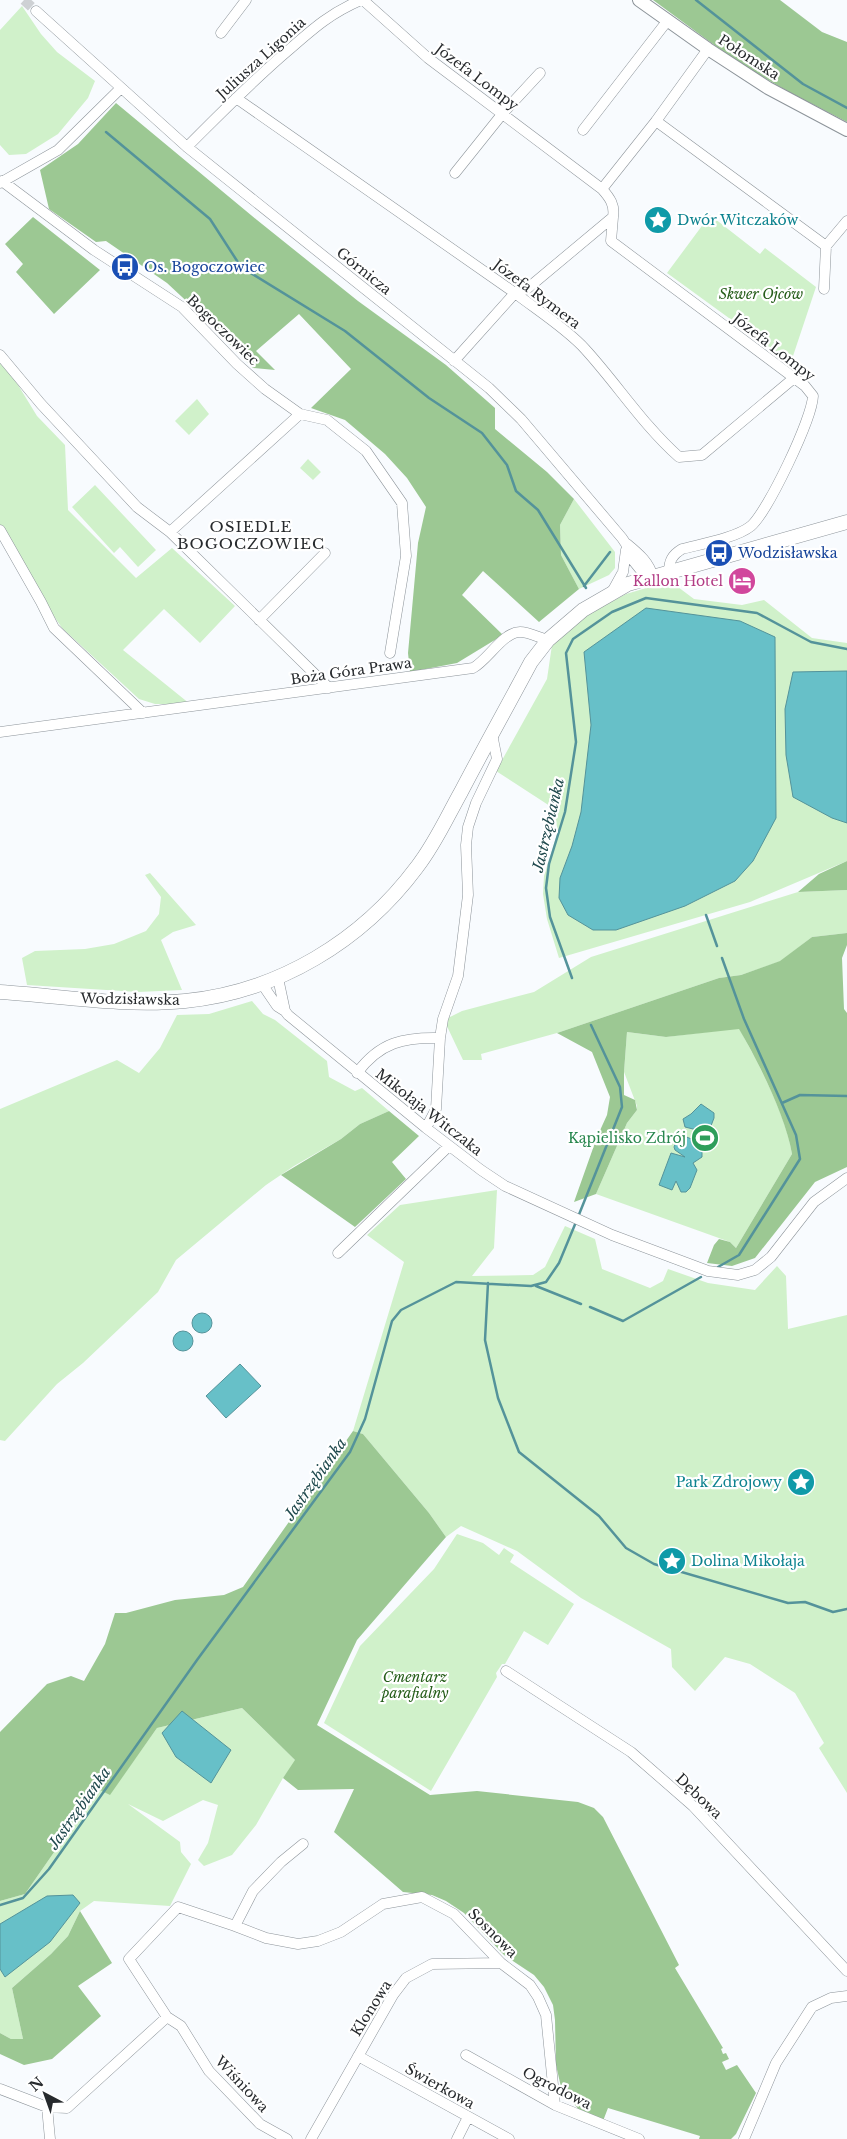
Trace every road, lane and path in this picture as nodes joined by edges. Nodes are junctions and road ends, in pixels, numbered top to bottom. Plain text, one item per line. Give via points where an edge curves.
1 (246, 0) edge
2 (362, 0) edge
3 (639, 0) edge
4 (36, 11) tunnel mouth
5 (668, 20) junction
6 (221, 33) dead end
7 (708, 49) junction
8 (540, 73) dead end
9 (121, 88) junction
10 (236, 98) junction
11 (503, 113) junction
12 (656, 121) junction
13 (583, 130) dead end
14 (847, 130) edge
15 (188, 147) junction
16 (455, 174) dead end
17 (1, 182) edge
18 (602, 189) junction
19 (613, 218) junction
20 (847, 221) edge
21 (826, 246) junction
22 (824, 289) dead end
23 (515, 293) junction
24 (0, 355) edge
25 (454, 361) junction
26 (794, 378) junction
27 (300, 414) junction
28 (844, 522) edge
29 (0, 530) edge
30 (170, 532) junction
31 (626, 544) junction
32 (325, 553) dead end
33 (669, 572) junction
34 (650, 577) junction
35 (612, 592) junction
36 (259, 620) junction
37 (548, 640) junction
38 (390, 654) dead end
39 (329, 688) junction
40 (143, 713) junction
41 (0, 732) edge
42 (492, 734) junction
43 (278, 978) junction
44 (262, 984) junction
45 (0, 992) edge
46 (285, 1011) junction
47 (440, 1038) junction
48 (358, 1073) junction
49 (426, 1128) junction
50 (449, 1146) junction
51 (847, 1178) edge
52 (338, 1254) dead end
53 (506, 1671) dead end
54 (303, 1844) dead end
55 (235, 1926) junction
56 (501, 1963) junction
57 (847, 1971) edge
58 (847, 1996) edge
59 (167, 2016) junction
60 (466, 2055) dead end
61 (358, 2056) junction
62 (0, 2089) edge
63 (555, 2104) junction
64 (47, 2106) junction
65 (468, 2117) junction
66 (743, 2138) edge
67 (50, 2139) edge
68 (287, 2139) edge
69 (311, 2139) edge
70 (457, 2139) edge
71 (509, 2139) edge
72 (639, 2139) edge

1 - 6 street
2 - 10 street, Juliusza Ligonia via 339,9 321,22
2 - 11 street, Józefa Lompy via 428,58
3 - 5 street, Połomska
4 - 9 street, Górnicza
5 - 7 street, Połomska
5 - 13 street
7 - 12 street
7 - 14 street, Połomska via 768,88
8 - 11 street
9 - 15 street, Górnicza
9 - 17 street, Bogoczowiec via 58,150
10 - 15 street, Juliusza Ligonia
10 - 23 street, Józefa Rymera
11 - 16 street
11 - 18 street, Józefa Lompy
12 - 18 street
12 - 21 street
15 - 25 street, Górnicza
17 - 27 street, Bogoczowiec via 94,250 182,306 237,364
18 - 19 street via 610,199
19 - 23 street via 528,288
19 - 26 street, Józefa Lompy via 611,241
20 - 21 street
21 - 22 street
23 - 25 street
23 - 26 street, Józefa Rymera via 583,347 679,457 702,455
24 - 30 street via 41,404 137,506
25 - 31 street, Górnicza via 521,419
26 - 33 street, Józefa Lompy via 813,396 812,405 795,448 760,516 739,533 682,549 674,554
27 - 30 street
27 - 38 street, Bogoczowiec via 327,420 366,451 402,503 406,556
28 - 33 main road, Wodzisławska
29 - 40 street via 54,628
30 - 36 street
31 - 34 street, Górnicza via 631,558
31 - 35 street via 623,572
32 - 36 street
33 - 34 main road, Wodzisławska
34 - 35 main road, Wodzisławska
35 - 37 main road, Wodzisławska via 583,610
36 - 39 street
37 - 39 street, Boża Góra Prawa via 520,632 504,639 473,668
37 - 42 main road, Wodzisławska via 531,662
39 - 40 street, Boża Góra Prawa
40 - 41 street, Boża Góra Prawa
42 - 43 main road, Wodzisławska via 444,822 406,880 354,932 313,960
42 - 47 street via 497,759 468,827 468,895 458,976
43 - 44 main road, Wodzisławska
43 - 46 street
44 - 45 main road, Wodzisławska via 186,1001 147,1002
44 - 46 street, Mikołaja Witczaka via 277,1006
46 - 48 street, Mikołaja Witczaka
47 - 48 street via 395,1042 377,1052
47 - 49 street via 436,1109
48 - 49 street, Mikołaja Witczaka
49 - 50 street, Mikołaja Witczaka
50 - 51 street, Mikołaja Witczaka via 505,1186 585,1224 708,1272 728,1276 747,1274 763,1265 814,1202
50 - 52 street
53 - 57 street, Dębowa via 631,1752 693,1806
54 - 55 street via 253,1891
55 - 56 street, Sosnowa via 266,1938 305,1943 341,1932 383,1904 422,1897 454,1914
55 - 59 street, Sosnowa via 178,1907 129,1959
56 - 61 street, Klonowa via 432,1964 406,1978
56 - 63 street, Sosnowa via 530,1985 546,2015
58 - 66 street via 831,1998 812,2007 776,2062
59 - 64 street via 67,2108
59 - 68 street, Wiśniowa via 181,2026 209,2071 260,2124
60 - 63 street, Ogrodowa
61 - 65 street, Świerkowa
61 - 69 street, Klonowa
62 - 64 street
63 - 72 street, Ogrodowa
64 - 67 street
65 - 70 street
65 - 71 street, Świerkowa

